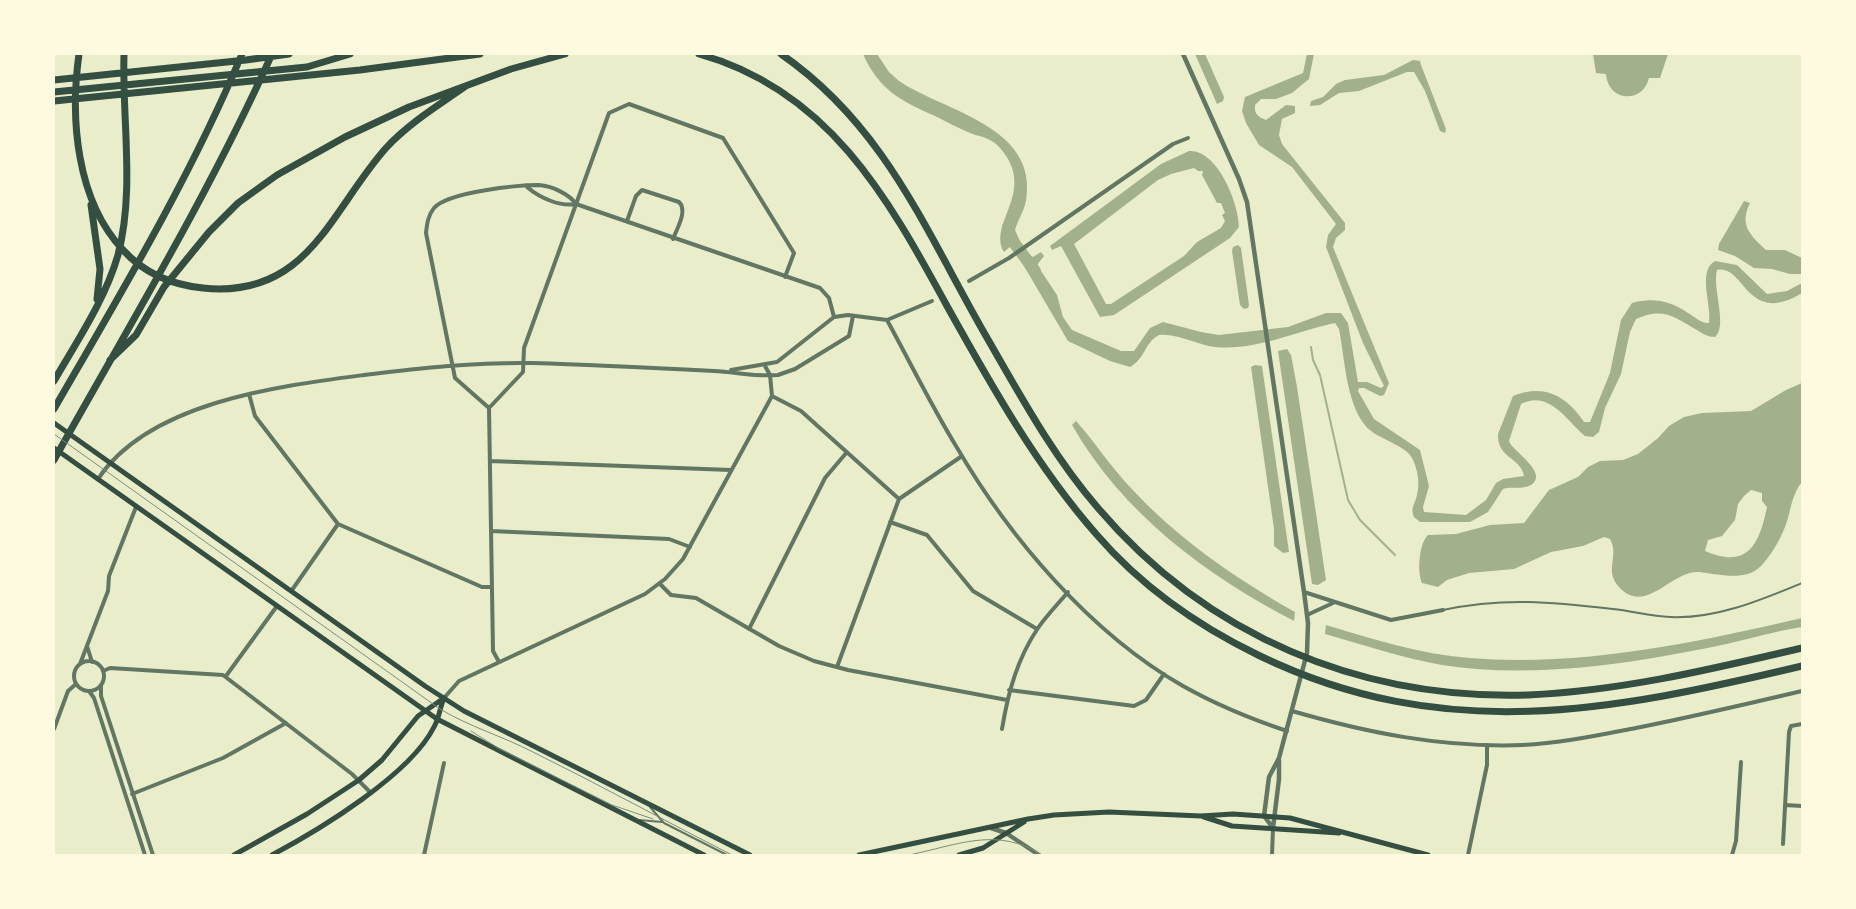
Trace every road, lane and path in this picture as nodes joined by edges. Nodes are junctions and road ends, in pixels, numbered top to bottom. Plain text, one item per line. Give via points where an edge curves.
1 (79, 54) edge
2 (124, 54) edge
3 (242, 54) edge
4 (272, 54) edge
5 (289, 54) edge
6 (350, 54) edge
7 (480, 54) edge
8 (565, 54) edge
9 (699, 54) edge
10 (781, 54) edge
11 (1183, 54) edge
12 (54, 80) edge
13 (466, 86) junction
14 (54, 92) edge
15 (54, 101) edge
16 (1188, 138) dead end
17 (86, 180) junction
18 (527, 187) junction
19 (576, 204) junction
20 (627, 221) junction
21 (673, 238) junction
22 (785, 277) junction
23 (970, 281) dead end
24 (932, 301) dead end
25 (97, 304) junction
26 (853, 316) junction
27 (834, 317) junction
28 (886, 320) junction
29 (110, 360) junction
30 (523, 363) junction
31 (452, 364) junction
32 (765, 366) junction
33 (723, 371) junction
34 (770, 375) junction
35 (54, 381) edge
36 (249, 394) junction
37 (772, 396) junction
38 (489, 408) junction
39 (54, 409) edge
40 (54, 423) edge
41 (54, 448) edge
42 (847, 452) junction
43 (962, 456) junction
44 (54, 460) edge
45 (490, 461) junction
46 (109, 463) junction
47 (731, 470) junction
48 (98, 479) junction
49 (899, 499) junction
50 (136, 507) junction
51 (890, 522) junction
52 (338, 524) junction
53 (491, 531) junction
54 (690, 547) junction
55 (1802, 583) edge
56 (660, 584) junction
57 (491, 587) junction
58 (292, 590) junction
59 (1068, 592) junction
60 (1304, 592) junction
61 (1333, 602) junction
62 (277, 606) junction
63 (1443, 610) joint
64 (1307, 615) junction
65 (750, 629) junction
66 (1037, 629) junction
67 (87, 646) junction
68 (1802, 648) edge
69 (92, 662) junction
70 (499, 662) junction
71 (80, 664) junction
72 (1802, 666) edge
73 (837, 667) junction
74 (102, 671) junction
75 (1164, 674) junction
76 (226, 676) junction
77 (76, 684) junction
78 (100, 685) junction
79 (1009, 690) junction
80 (89, 691) junction
81 (1802, 691) edge
82 (444, 698) junction
83 (1007, 700) junction
84 (425, 711) junction
85 (1292, 711) junction
86 (437, 719) junction
87 (286, 723) junction
88 (1802, 724) edge
89 (54, 729) edge
90 (1002, 729) dead end
91 (1287, 731) junction
92 (1486, 745) junction
93 (1279, 758) junction
94 (1741, 762) dead end
95 (444, 763) dead end
96 (359, 780) junction
97 (371, 792) junction
98 (132, 794) junction
99 (647, 803) junction
100 (1785, 805) junction
101 (1802, 806) edge
102 (1201, 816) junction
103 (1264, 816) junction
104 (1274, 817) junction
105 (1028, 819) junction
106 (636, 820) junction
107 (664, 823) junction
108 (988, 828) junction
109 (1273, 828) junction
110 (1006, 833) junction
111 (1345, 833) junction
112 (1783, 844) dead end
113 (424, 854) edge
114 (144, 855) edge
115 (153, 855) edge
116 (234, 855) edge
117 (272, 855) edge
118 (431, 855) edge
119 (704, 855) edge
120 (727, 855) edge
121 (750, 855) edge
122 (859, 855) edge
123 (959, 855) edge
124 (1039, 855) edge
125 (1272, 855) edge
126 (1428, 855) edge
127 (1468, 855) edge
128 (1732, 855) edge

1 - 17 highway via 77,139
2 - 25 highway via 127,182 124,225 117,257
3 - 39 highway via 187,175
4 - 29 highway via 180,239
5 - 12 highway
6 - 14 highway via 307,67
7 - 15 highway via 370,69
8 - 13 highway
9 - 72 highway via 738,66 780,88 826,127 884,196 1025,438 1056,484 1099,538 1125,564 1183,611 1234,643 1286,669 1355,693 1422,707 1493,713 1606,706
10 - 68 highway via 822,85 868,134 890,166 1040,429 1115,528 1162,572 1212,610 1251,633 1290,652 1358,676 1423,690 1466,694 1528,695 1595,689 1660,679
11 - 60 street via 1243,190
13 - 17 highway via 416,121 388,146 317,242 275,276 251,284 226,289 203,288 175,283 146,270 116,242 98,215
13 - 29 highway via 402,110 337,141 277,175 238,203 190,253 164,287 136,335
16 - 23 street via 1173,144 1032,243
17 - 25 highway via 100,269
18 - 19 street via 537,195 567,206
18 - 19 street via 540,185 556,190 571,196
18 - 31 street via 513,186 451,198 431,212 426,233
19 - 20 street
19 - 22 street via 609,114 629,104 638,107 723,138 794,253
19 - 30 street via 524,348
20 - 21 street
20 - 21 street via 636,196 642,190 679,202 683,212
21 - 22 street
22 - 27 street via 824,291
24 - 28 street
25 - 35 highway
26 - 27 street
26 - 28 street
26 - 34 street via 851,333 845,339 789,372
27 - 32 street via 781,360
28 - 43 street
29 - 44 highway
30 - 31 street
30 - 33 street
30 - 38 street via 523,372
31 - 36 street
31 - 38 street via 455,378
32 - 33 street
32 - 34 street
33 - 34 street
34 - 37 street
36 - 46 street via 214,404 151,432 126,447
36 - 52 street via 255,416
37 - 42 street via 801,411
37 - 47 street
38 - 45 street
40 - 46 main road
41 - 48 main road
42 - 49 street
42 - 65 street via 825,478
43 - 49 street
43 - 59 street via 1023,543
45 - 47 street
45 - 53 street
46 - 48 street
46 - 58 main road
47 - 54 street
48 - 50 main road
49 - 51 street
50 - 62 main road
50 - 67 street via 109,576 108,590
51 - 66 street via 927,535 973,591
51 - 73 street
52 - 57 street via 482,587
52 - 58 street
53 - 54 street via 669,539
53 - 57 street
54 - 56 street via 678,566
55 - 63 lane via 1755,602 1689,616 1670,617 1518,601 1488,601
56 - 65 street via 671,595 696,598
56 - 70 street
57 - 70 street via 493,651
58 - 82 main road
59 - 66 street
59 - 75 street via 1108,630
60 - 61 street
60 - 64 street
61 - 63 street via 1392,620
61 - 64 street
62 - 76 street
62 - 84 main road
64 - 85 street via 1307,653
65 - 73 street via 801,656
66 - 79 street
67 - 69 street
67 - 71 street
69 - 71 street
69 - 74 street
70 - 82 street via 459,681
71 - 77 street via 74,675
73 - 83 street
74 - 76 street via 110,668
74 - 78 street
75 - 79 street via 1146,700 1134,706
75 - 91 street via 1212,701
76 - 87 street
77 - 80 street
77 - 89 street via 68,691
78 - 80 street
78 - 98 street
79 - 83 street
80 - 114 street via 94,698
81 - 92 street via 1571,740
82 - 84 main road
82 - 86 main road
82 - 99 main road
83 - 90 street
84 - 86 main road
84 - 96 main road via 382,760
85 - 91 street
85 - 92 street via 1390,736
86 - 97 main road via 434,728 403,767
86 - 106 main road
87 - 96 street
87 - 98 street via 223,758
88 - 100 street via 1791,726 1789,732
91 - 93 street
92 - 127 street via 1487,765
93 - 103 street via 1270,777
93 - 104 street
94 - 128 street via 1736,841
95 - 113 street
96 - 97 street
96 - 116 main road
97 - 117 main road
98 - 115 street
99 - 107 lane
99 - 121 main road
100 - 101 street
100 - 112 street
102 - 103 main road
102 - 105 main road via 1109,812
102 - 109 main road via 1232,826
103 - 104 main road
103 - 109 street
104 - 109 street
104 - 111 main road
105 - 108 main road
105 - 110 main road
106 - 107 lane
106 - 119 main road
107 - 120 lane
108 - 110 street
108 - 122 main road
109 - 111 main road
109 - 125 street
110 - 123 main road via 983,848
110 - 124 street
111 - 126 main road
113 - 118 street

